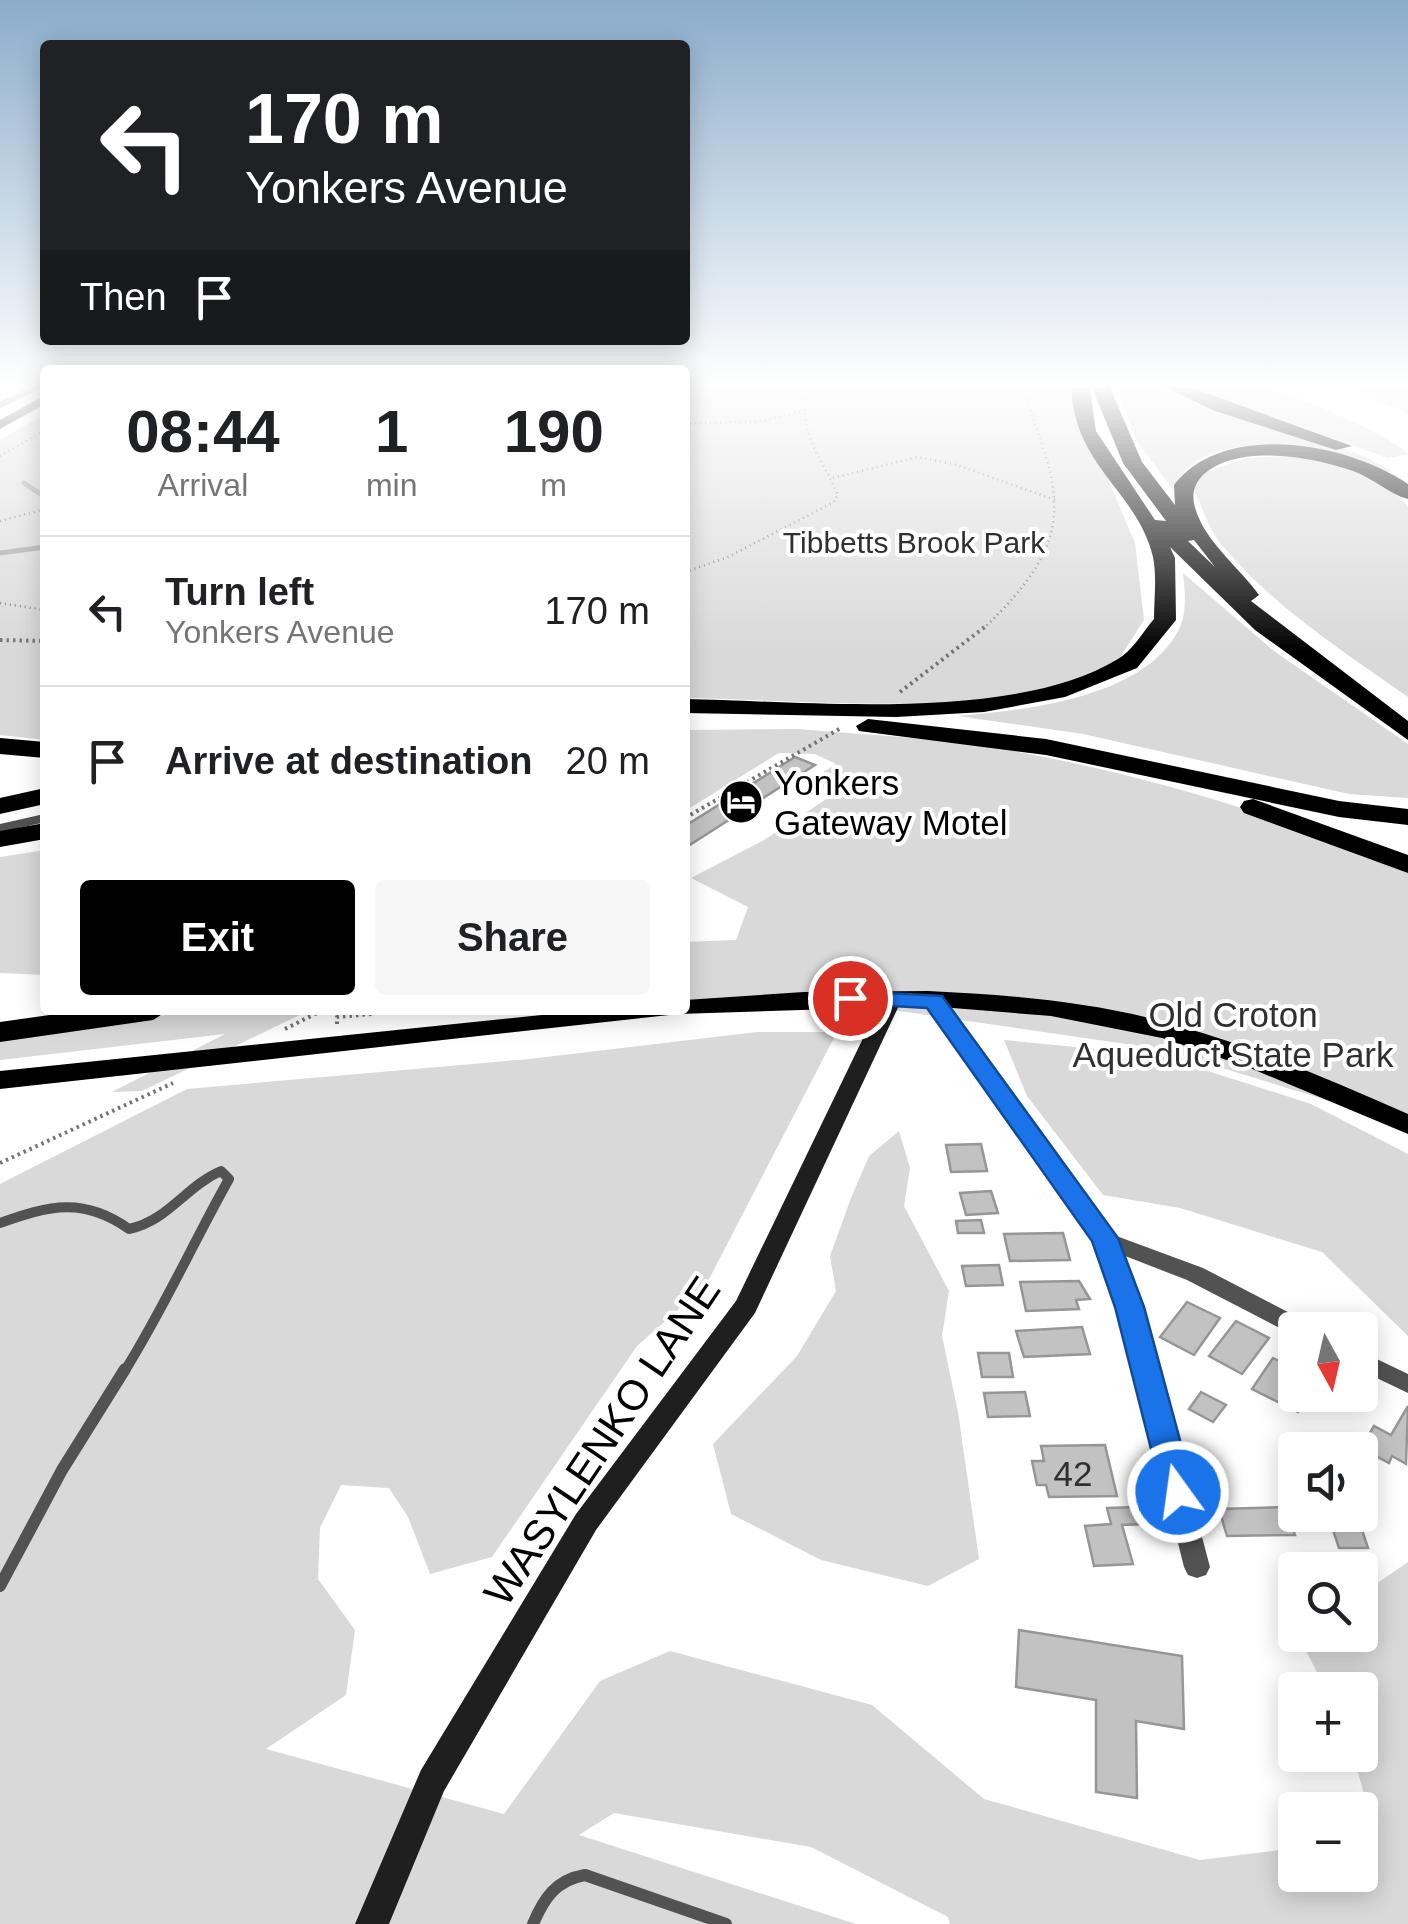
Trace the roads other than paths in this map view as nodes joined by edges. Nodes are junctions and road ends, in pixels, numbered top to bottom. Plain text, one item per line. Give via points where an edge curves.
1 (1113, 473) edge
2 (1121, 473) edge
3 (1140, 473) edge
4 (1195, 473) edge
5 (1373, 473) edge
6 (1408, 493) edge
7 (1248, 595) junction
8 (690, 706) edge
9 (796, 707) junction
10 (1408, 718) edge
11 (690, 720) edge
12 (1408, 733) edge
13 (0, 746) edge
14 (40, 750) edge
15 (1108, 759) junction
16 (40, 780) edge
17 (0, 788) edge
18 (40, 797) edge
19 (1408, 802) edge
20 (0, 806) edge
21 (1408, 817) edge
22 (40, 819) edge
23 (0, 828) edge
24 (40, 832) edge
25 (0, 839) edge
26 (1408, 865) edge
27 (892, 999) junction
28 (934, 1001) junction
29 (690, 1008) edge
30 (118, 1015) edge
31 (620, 1015) edge
32 (0, 1032) edge
33 (0, 1080) edge
34 (1408, 1125) edge
35 (0, 1223) edge
36 (1104, 1238) junction
37 (1278, 1317) edge
38 (1378, 1369) edge
39 (1408, 1384) edge
40 (1197, 1567) dead end
41 (0, 1586) edge
42 (372, 1924) edge
43 (532, 1924) edge
44 (726, 1924) edge

1 - 9 highway via 1164,557 1169,598 1150,645 1096,680 1037,698 938,708
2 - 12 highway via 1176,544 1280,640
3 - 7 highway via 1194,543
4 - 7 highway via 1183,489 1187,515
5 - 6 highway
7 - 10 highway
8 - 9 highway
9 - 19 highway via 992,726 1336,795
11 - 15 highway via 906,729
13 - 14 highway
15 - 21 highway via 1301,802
15 - 26 highway
16 - 17 highway
18 - 20 highway
22 - 23 lane
24 - 25 highway
27 - 28 main road
27 - 29 main road
27 - 42 street, WASYLENKO LANE via 746,1306 576,1538 432,1782
28 - 34 main road via 1083,1014 1168,1031
28 - 36 street
30 - 32 highway
31 - 33 main road
35 - 41 lane via 53,1204 83,1203 106,1210 130,1229 150,1228 201,1177 222,1171 230,1179 158,1318 62,1470
36 - 37 street
36 - 40 street via 1130,1307
38 - 39 street
43 - 44 lane via 554,1885 585,1875

